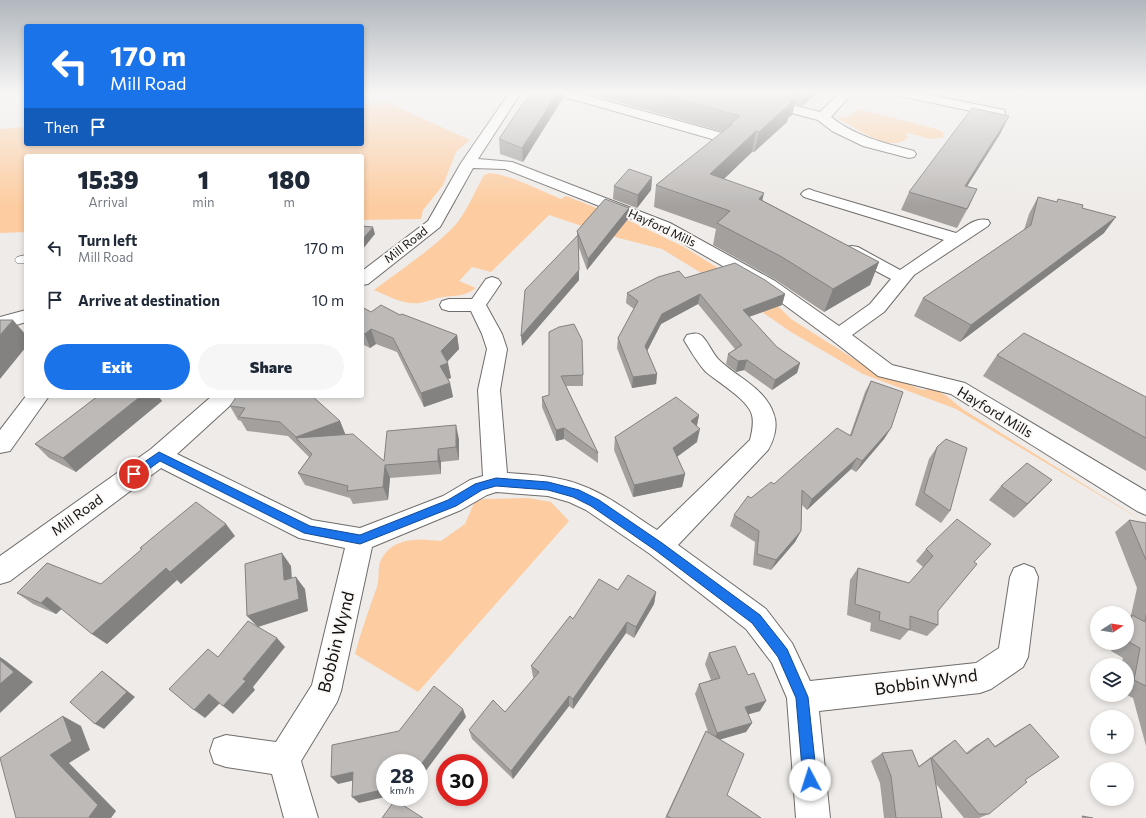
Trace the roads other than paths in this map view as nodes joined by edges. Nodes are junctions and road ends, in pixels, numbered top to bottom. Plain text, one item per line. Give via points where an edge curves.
1 (490, 130) edge
2 (696, 130) edge
3 (841, 130) edge
4 (717, 136) edge
5 (911, 152) dead end
6 (468, 163) junction
7 (809, 194) dead end
8 (982, 223) dead end
9 (958, 239) junction
10 (842, 245) edge
11 (364, 278) edge
12 (902, 278) junction
13 (492, 283) dead end
14 (449, 305) dead end
15 (477, 305) junction
16 (24, 314) edge
17 (0, 324) edge
18 (839, 335) junction
19 (694, 340) dead end
20 (37, 398) edge
21 (224, 398) edge
22 (2, 445) dead end
23 (159, 456) junction
24 (496, 482) junction
25 (1146, 504) edge
26 (360, 540) junction
27 (659, 546) junction
28 (0, 572) edge
29 (1024, 576) dead end
30 (802, 697) junction
31 (226, 750) dead end
32 (284, 759) junction
33 (301, 818) edge
34 (813, 818) edge

1 - 6 street, Mill Road
2 - 4 street
3 - 5 street via 868,143
6 - 11 street, Mill Road via 434,224
6 - 18 street, Hayford Mills via 507,165 664,226 769,285
7 - 9 street
8 - 9 street
9 - 12 street via 908,271
10 - 12 street
12 - 18 street via 876,308
13 - 15 street
14 - 15 street
15 - 24 street via 497,349 489,390
16 - 17 street
18 - 25 street, Hayford Mills via 884,371 957,388
19 - 27 street via 710,364 746,392 762,410 765,428 760,444
20 - 22 street
21 - 23 street, Mill Road
23 - 26 street via 308,530
23 - 28 street, Mill Road
24 - 26 street via 479,487 452,503
24 - 27 street via 548,486 575,493 595,503
26 - 32 street, Bobbin Wynd via 326,692
27 - 30 street via 756,619 782,653
29 - 30 street, Bobbin Wynd via 1013,657 980,678
30 - 34 street
31 - 32 street
32 - 33 street

